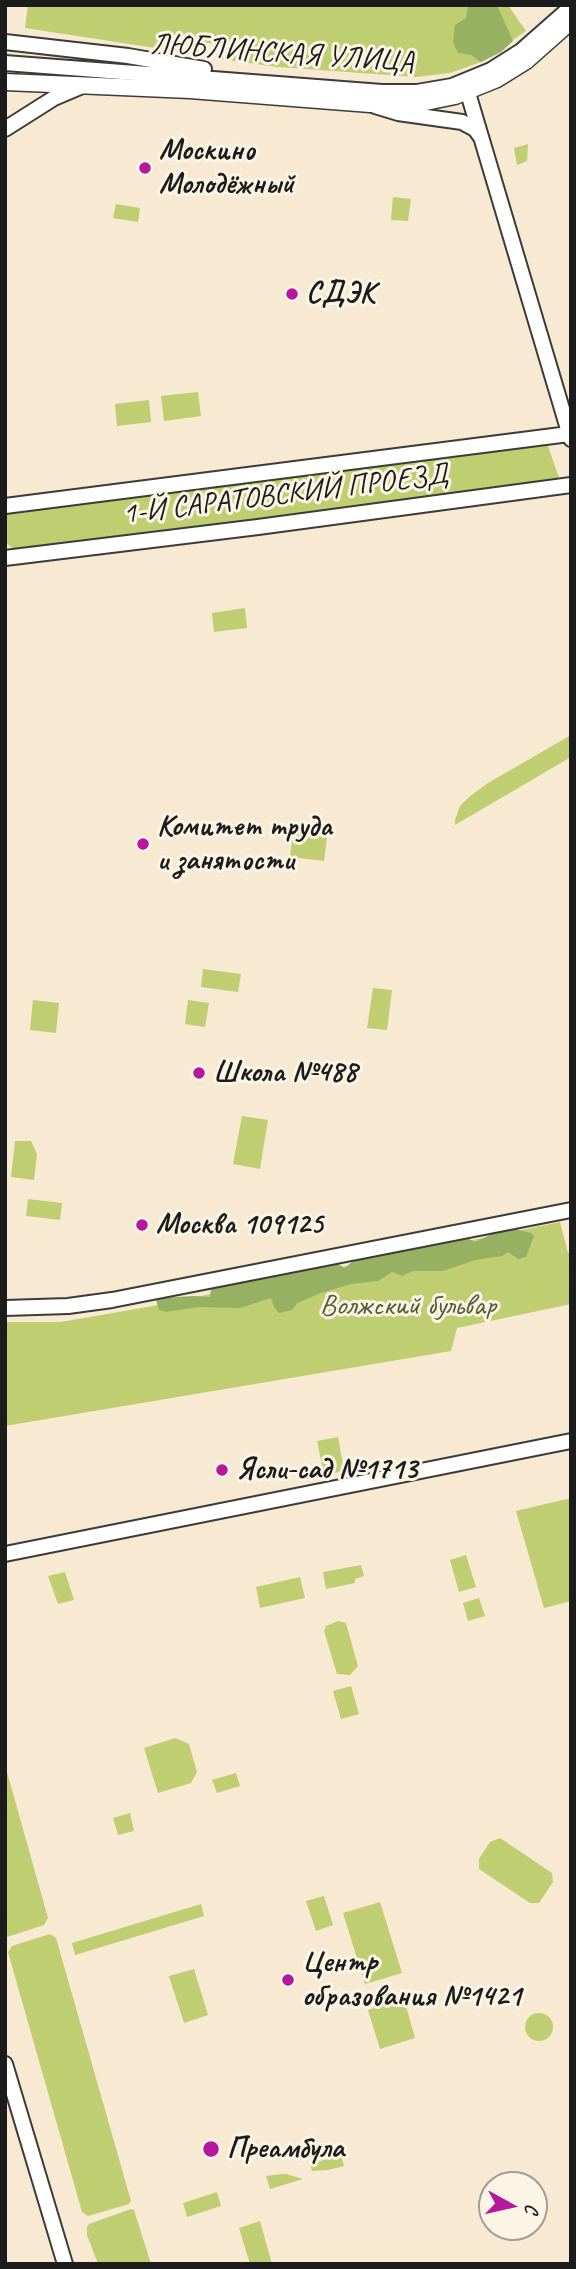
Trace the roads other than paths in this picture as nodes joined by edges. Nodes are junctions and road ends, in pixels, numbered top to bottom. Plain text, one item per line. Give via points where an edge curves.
1 (571, 7) edge
2 (571, 21) edge
3 (571, 32) edge
4 (5, 42) edge
5 (543, 47) junction
6 (5, 63) edge
7 (253, 81) junction
8 (5, 82) edge
9 (90, 85) junction
10 (467, 87) junction
11 (370, 104) junction
12 (5, 130) edge
13 (483, 141) junction
14 (570, 437) edge
15 (571, 485) edge
16 (5, 506) edge
17 (5, 558) edge
18 (571, 1210) edge
19 (5, 1308) edge
20 (571, 1441) edge
21 (5, 1554) edge
22 (5, 2064) edge
23 (65, 2264) edge

1 - 10 street, ЛЮБЛИНСКАЯ УЛИЦА via 514,56
2 - 5 main road, ЛЮБЛИНСКАЯ УЛИЦА
3 - 5 street
4 - 7 street via 128,55
5 - 10 main road, ЛЮБЛИНСКАЯ УЛИЦА via 497,79
6 - 7 street, ЛЮБЛИНСКАЯ УЛИЦА
7 - 10 street, ЛЮБЛИНСКАЯ УЛИЦА via 406,93
8 - 9 main road, ЛЮБЛИНСКАЯ УЛИЦА
9 - 11 main road, ЛЮБЛИНСКАЯ УЛИЦА
9 - 12 street via 54,98
10 - 11 main road, ЛЮБЛИНСКАЯ УЛИЦА via 421,103
10 - 13 street
11 - 13 street via 462,122 475,129
13 - 14 street
14 - 16 street, 1-Й САРАТОВСКИЙ ПРОЕЗД
15 - 17 street, 1-Й САРАТОВСКИЙ ПРОЕЗД
18 - 19 street via 125,1298
20 - 21 street
22 - 23 street

